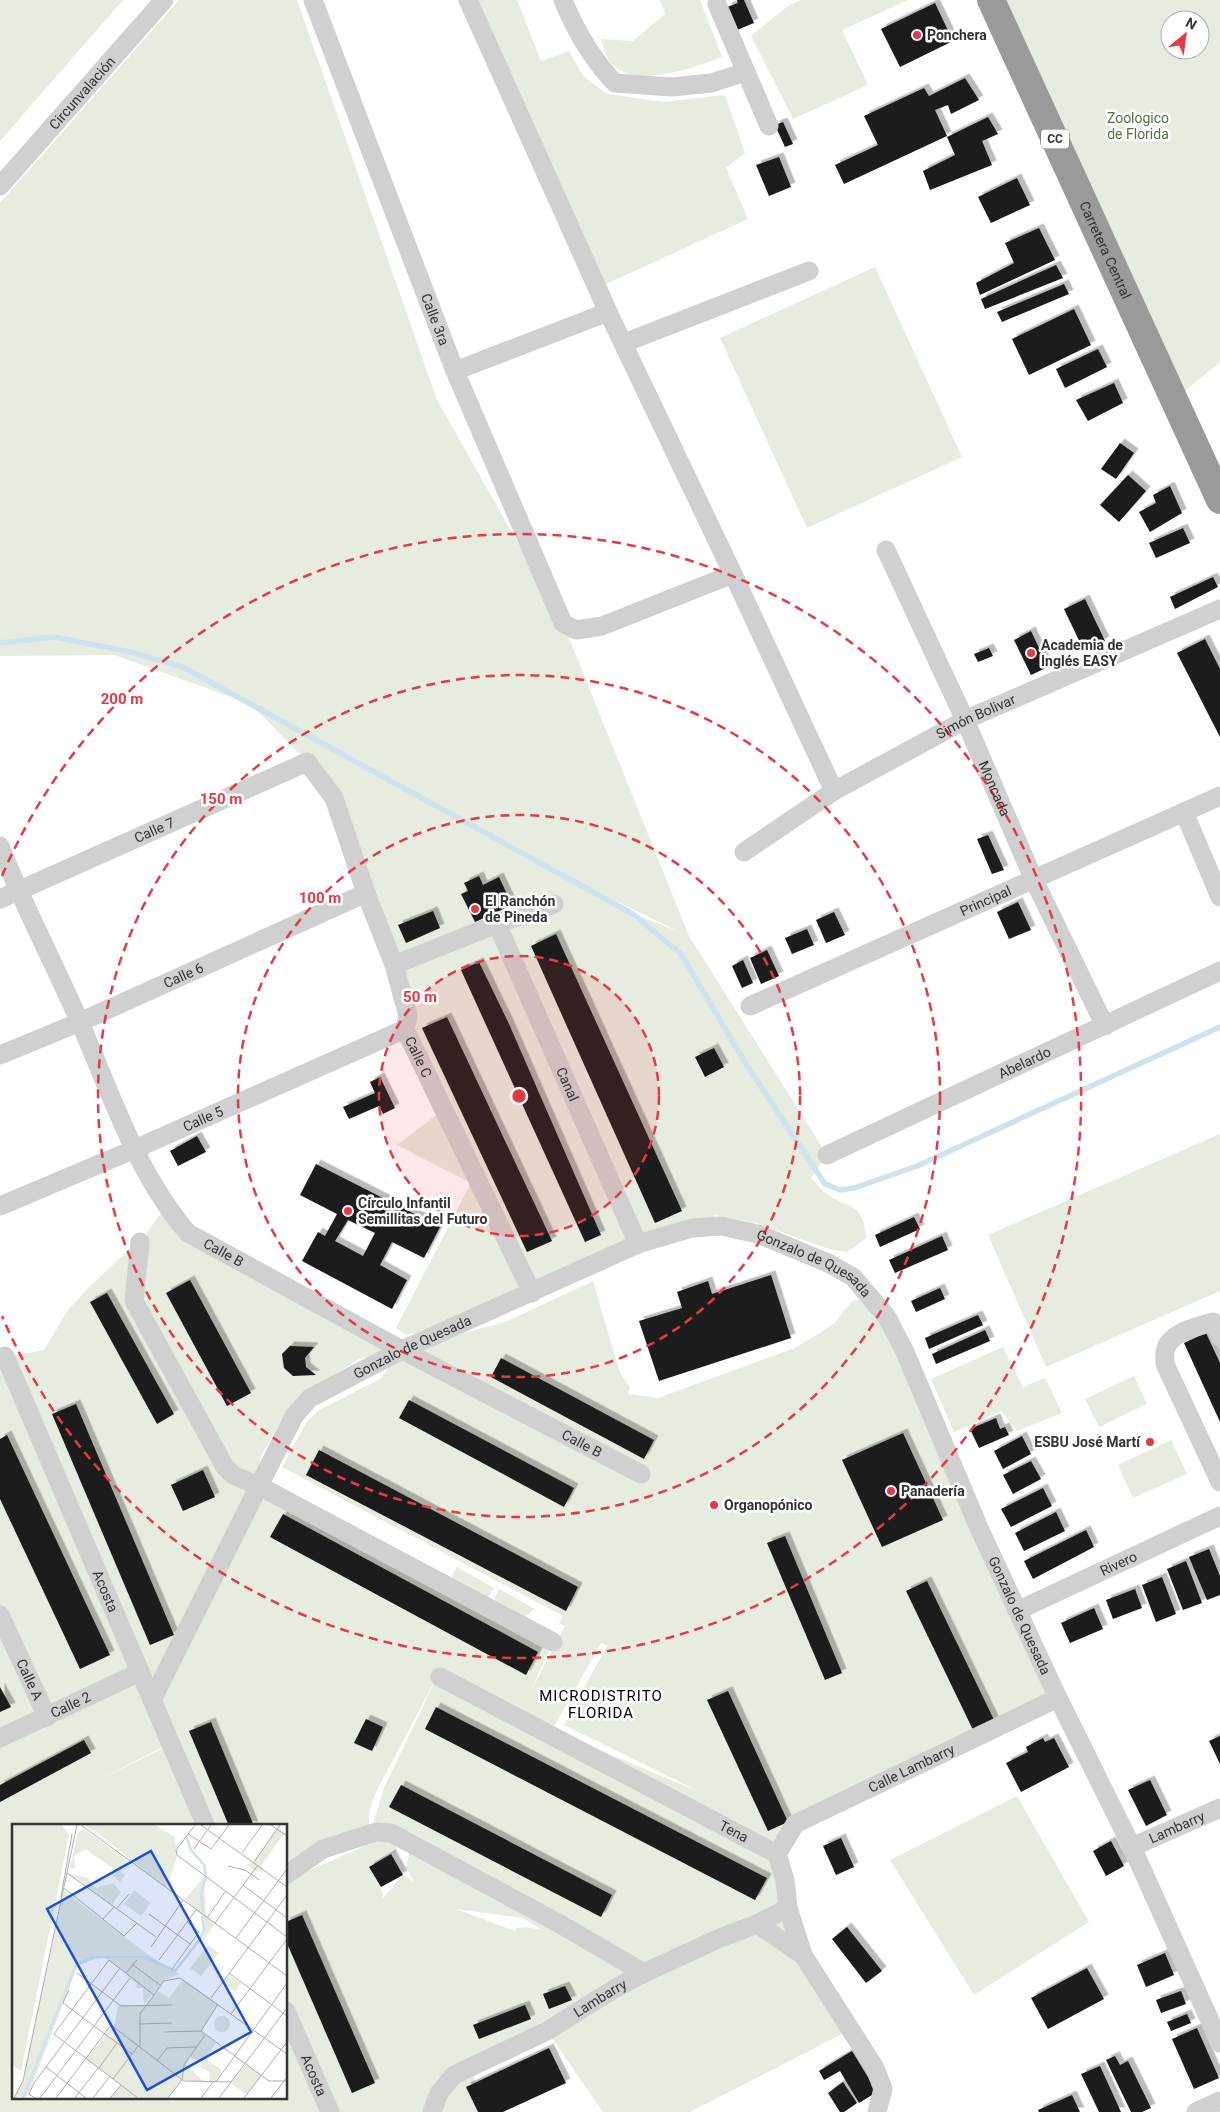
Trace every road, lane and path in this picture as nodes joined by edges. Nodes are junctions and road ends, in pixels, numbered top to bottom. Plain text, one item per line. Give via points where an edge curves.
1 (164, 0) edge
2 (313, 0) edge
3 (468, 0) edge
4 (563, 0) edge
5 (991, 0) edge
6 (717, 4) dead end
7 (746, 72) junction
8 (769, 126) dead end
9 (0, 186) edge
10 (808, 271) dead end
11 (608, 312) junction
12 (624, 343) junction
13 (456, 371) junction
14 (1220, 500) edge
15 (886, 550) dead end
16 (734, 574) junction
17 (1220, 609) edge
18 (965, 720) junction
19 (307, 762) joint
20 (834, 791) junction
21 (1220, 796) edge
22 (1184, 812) junction
23 (0, 846) edge
24 (744, 852) dead end
25 (1034, 880) junction
26 (18, 891) junction
27 (366, 894) junction
28 (1220, 897) edge
29 (0, 899) edge
30 (554, 904) dead end
31 (496, 924) junction
32 (394, 965) junction
33 (1220, 972) edge
34 (750, 1006) dead end
35 (80, 1022) junction
36 (1105, 1026) junction
37 (405, 1029) junction
38 (0, 1055) edge
39 (135, 1149) junction
40 (827, 1155) dead end
41 (0, 1206) edge
42 (140, 1242) dead end
43 (638, 1244) junction
44 (532, 1293) junction
45 (1220, 1337) edge
46 (402, 1350) junction
47 (2, 1357) edge
48 (641, 1474) dead end
49 (1220, 1482) edge
50 (259, 1486) junction
51 (1220, 1516) edge
52 (1017, 1611) junction
53 (0, 1615) edge
54 (553, 1642) dead end
55 (140, 1672) junction
56 (440, 1677) dead end
57 (1058, 1698) junction
58 (152, 1700) junction
59 (47, 1717) junction
60 (0, 1738) edge
61 (1220, 1808) edge
62 (205, 1824) edge
63 (1132, 1848) junction
64 (776, 1854) junction
65 (288, 1874) edge
66 (788, 1908) junction
67 (756, 1924) junction
68 (803, 1955) junction
69 (644, 1973) junction
70 (288, 2017) edge
71 (1220, 2043) edge
72 (1220, 2101) edge
73 (330, 2112) edge
74 (432, 2112) edge
75 (877, 2112) edge
76 (1196, 2112) edge

1 - 9 street, Circunvalación
2 - 13 street, Calle 3ra
3 - 11 street
4 - 7 street via 576,32 597,65 615,82 672,87 711,83
5 - 14 highway, Carretera Central / CC
6 - 7 street
7 - 8 street
10 - 12 street
11 - 12 street
11 - 13 street
12 - 16 street
13 - 16 street, Calle 3ra via 563,623 576,630 602,626
15 - 18 street, Moncada
16 - 20 street
17 - 18 street, Simón Bolivar
18 - 20 street, Simón Bolivar
18 - 25 street, Moncada
19 - 26 street, Calle 7
19 - 27 street, Calle C via 334,798
20 - 24 street, Simón Bolivar
21 - 22 street, Principal
22 - 25 street, Principal
22 - 28 street
23 - 26 street, Calle B
25 - 34 street, Principal
25 - 36 street, Moncada
26 - 29 street, Calle 7
26 - 35 street, Calle B
27 - 32 street, Calle C
27 - 35 street, Calle 6
30 - 31 street
31 - 32 street
31 - 43 street, Canal
32 - 37 street, Calle C via 408,1016
33 - 36 street, Abelardo
35 - 38 street, Calle 6
35 - 39 street, Calle B
36 - 40 street, Abelardo
37 - 39 street, Calle 5
37 - 44 street, Calle C
39 - 41 street, Calle 5
39 - 46 street, Calle B via 170,1212 188,1233
42 - 50 street via 134,1301 225,1467
43 - 44 street, Gonzalo de Quesada
43 - 52 street, Gonzalo de Quesada via 692,1228 721,1226 758,1234 853,1277 887,1318 905,1352
44 - 46 street, Gonzalo de Quesada
45 - 49 street via 1213,1322 1186,1331 1166,1348 1165,1364
46 - 48 street, Calle B
46 - 50 street, Gonzalo de Quesada via 310,1398 294,1416
47 - 55 street, Acosta
50 - 54 street
50 - 58 street, Gonzalo de Quesada
51 - 52 street, Rivero
52 - 57 street, Gonzalo de Quesada
53 - 59 street, Calle A
55 - 58 street, Acosta
55 - 59 street, Calle 2
56 - 64 street, Tena
57 - 63 street, Gonzalo de Quesada
57 - 64 street, Calle Lambarry via 795,1824
58 - 62 street, Acosta
59 - 60 street, Calle 2
61 - 63 street, Lambarry
63 - 71 street, Gonzalo de Quesada
64 - 66 street via 785,1880
65 - 69 street via 323,1849 376,1832 391,1834
66 - 67 street, Lambarry
66 - 68 street
67 - 68 street
67 - 69 street, Lambarry
68 - 75 street via 875,2068 883,2089
69 - 74 street, Lambarry via 547,2031 454,2075 439,2093
70 - 73 street, Acosta
72 - 76 street

